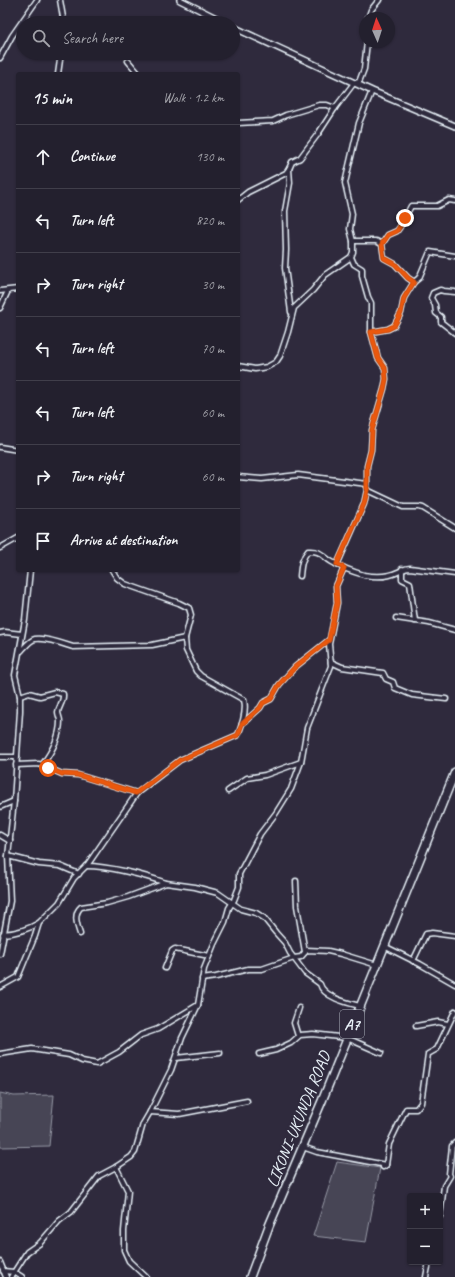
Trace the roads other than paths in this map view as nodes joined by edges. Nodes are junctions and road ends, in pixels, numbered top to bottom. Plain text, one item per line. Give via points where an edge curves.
1 (37, 0) edge
2 (60, 0) edge
3 (180, 0) edge
4 (379, 0) edge
5 (370, 12) edge
6 (26, 16) edge
7 (63, 16) edge
8 (212, 16) edge
9 (16, 30) edge
10 (240, 30) edge
11 (366, 48) edge
12 (0, 58) edge
13 (60, 60) edge
14 (128, 61) dead end
15 (58, 72) edge
16 (137, 72) edge
17 (354, 84) junction
18 (372, 91) junction
19 (335, 108) junction
20 (240, 123) edge
21 (455, 126) edge
22 (290, 169) junction
23 (240, 199) edge
24 (455, 201) edge
25 (353, 241) junction
26 (382, 244) junction
27 (455, 256) edge
28 (351, 257) junction
29 (414, 282) junction
30 (16, 289) edge
31 (0, 291) edge
32 (8, 291) junction
33 (455, 292) edge
34 (0, 308) edge
35 (292, 314) junction
36 (371, 332) junction
37 (455, 333) edge
38 (240, 366) edge
39 (0, 447) edge
40 (16, 450) edge
41 (240, 477) edge
42 (367, 484) junction
43 (367, 490) junction
44 (455, 528) edge
45 (16, 539) edge
46 (0, 548) edge
47 (337, 564) junction
48 (344, 568) junction
49 (402, 569) junction
50 (30, 572) edge
51 (113, 572) edge
52 (455, 574) edge
53 (300, 576) dead end
54 (396, 618) dead end
55 (415, 621) junction
56 (455, 630) edge
57 (0, 633) edge
58 (22, 634) junction
59 (185, 638) junction
60 (329, 640) junction
61 (20, 652) junction
62 (331, 662) junction
63 (20, 696) junction
64 (446, 699) dead end
65 (242, 724) junction
66 (0, 757) edge
67 (17, 757) junction
68 (301, 762) junction
69 (16, 765) junction
70 (42, 765) junction
71 (455, 772) edge
72 (228, 791) dead end
73 (136, 793) junction
74 (14, 801) junction
75 (0, 807) edge
76 (0, 835) edge
77 (10, 841) junction
78 (8, 856) junction
79 (86, 866) junction
80 (79, 874) junction
81 (296, 881) dead end
82 (166, 883) junction
83 (232, 904) junction
84 (39, 923) junction
85 (3, 934) junction
86 (80, 934) dead end
87 (455, 936) edge
88 (384, 946) junction
89 (305, 952) junction
90 (0, 954) edge
91 (209, 956) junction
92 (294, 958) junction
93 (413, 961) junction
94 (377, 964) junction
95 (165, 968) dead end
96 (202, 980) junction
97 (455, 984) edge
98 (0, 987) edge
99 (198, 1005) junction
100 (360, 1006) junction
101 (299, 1008) dead end
102 (455, 1011) edge
103 (448, 1024) junction
104 (416, 1026) dead end
105 (298, 1036) junction
106 (347, 1038) junction
107 (220, 1053) dead end
108 (381, 1053) dead end
109 (0, 1054) edge
110 (259, 1054) dead end
111 (176, 1058) junction
112 (247, 1101) dead end
113 (150, 1112) junction
114 (455, 1143) edge
115 (303, 1147) junction
116 (116, 1167) junction
117 (443, 1194) edge
118 (0, 1262) edge
119 (428, 1265) edge
120 (3, 1271) junction
121 (14, 1272) junction
122 (6, 1277) edge
123 (11, 1277) edge
124 (22, 1277) edge
125 (146, 1277) edge
126 (250, 1277) edge
127 (426, 1277) edge

1 - 6 street
2 - 7 street
3 - 8 street
4 - 5 street
9 - 12 street
10 - 17 street
11 - 17 street via 364,69 359,82
13 - 15 street
14 - 16 street
17 - 18 street
17 - 19 street
18 - 21 street
18 - 25 street via 358,123 345,183 352,214 350,229
19 - 20 street via 327,104 319,105 273,121
19 - 22 street via 300,158 292,162
22 - 23 street
22 - 35 street via 285,211 285,268
24 - 26 street via 448,200 437,206 411,206 400,227 388,235
25 - 26 street via 376,241
25 - 28 street
26 - 29 street via 384,258 395,264
27 - 29 street via 430,252
28 - 35 street via 325,275 313,290 297,303
28 - 36 street via 355,265 362,269 371,304
29 - 36 street via 404,298 401,313 394,326
30 - 32 street
31 - 32 street
32 - 34 street
33 - 37 street via 440,290 433,293 431,298 436,313 441,316 441,322
35 - 38 street via 276,362 255,369
36 - 42 street via 378,358 385,368 386,379 372,430
39 - 40 street
41 - 42 street via 262,479 298,475
42 - 43 street
43 - 44 street via 403,507 423,508
43 - 47 street via 360,515
45 - 46 street
47 - 48 street
47 - 53 street via 318,552 308,551 302,562
48 - 49 street via 364,575 377,576
48 - 60 street via 336,586 337,603
49 - 52 street
49 - 55 street via 402,579 410,583
50 - 58 street
51 - 59 street via 125,584 189,608 191,615
54 - 55 street
55 - 56 street
57 - 58 street
58 - 61 street
59 - 61 street via 152,645 73,647 35,639
59 - 65 street via 186,650 198,673 244,700
60 - 62 street
60 - 65 street via 295,667 271,699 263,703
61 - 63 street via 15,675
62 - 64 street via 342,667 382,673 386,679 393,682 395,688 412,695
62 - 68 street via 307,728
63 - 67 street
63 - 70 street via 29,693 40,696 55,692 63,694 58,711 58,734
65 - 73 street via 238,735 180,760
66 - 67 street
67 - 69 street
68 - 72 street via 247,778
68 - 83 street via 291,789 260,834 239,874 239,887
69 - 70 street
69 - 74 street
70 - 73 street via 62,774 78,775
71 - 88 highway, LIKONI-UKUNDA ROAD / A7
73 - 79 street
74 - 75 street
74 - 77 street
76 - 77 street
77 - 78 street
78 - 80 street via 38,864 60,866
78 - 85 street via 10,901
79 - 80 street
79 - 82 street
80 - 84 street via 59,903
81 - 89 street via 297,906
82 - 83 street via 206,890 218,894
82 - 86 street via 128,897 79,908 76,914
83 - 91 street
83 - 92 street via 264,918
84 - 85 street via 18,933
84 - 98 street via 18,977
85 - 90 street
87 - 93 street via 426,934
88 - 93 street
88 - 94 highway, LIKONI-UKUNDA ROAD / A7
89 - 92 street via 300,958
89 - 94 street via 328,951
91 - 95 street via 175,949
91 - 96 street
92 - 96 street via 262,969 248,969
92 - 100 street via 305,973 320,984 321,989 330,996
93 - 97 street
94 - 100 highway, LIKONI-UKUNDA ROAD / A7
96 - 99 street
99 - 109 street via 158,1029 141,1035 98,1064 69,1055 32,1049
99 - 111 street via 182,1038
100 - 106 highway, LIKONI-UKUNDA ROAD / A7
101 - 105 street via 294,1023
102 - 103 street
103 - 104 street via 438,1022
103 - 115 street via 438,1049 428,1054 421,1103 416,1109 406,1109 389,1144 385,1166
105 - 106 street via 313,1034
105 - 110 street via 291,1043 276,1050
106 - 108 street
106 - 115 highway, LIKONI-UKUNDA ROAD / A7
107 - 111 street
111 - 113 street
112 - 113 street via 179,1114
113 - 116 street via 134,1152
114 - 117 street via 452,1146 450,1176
115 - 126 highway, LIKONI-UKUNDA ROAD / A7
116 - 121 street via 98,1177 71,1212 59,1221 40,1243 27,1252
116 - 125 street via 128,1191 124,1250 129,1261
118 - 120 street
119 - 127 street
120 - 121 street
120 - 122 street
121 - 123 street
121 - 124 street

